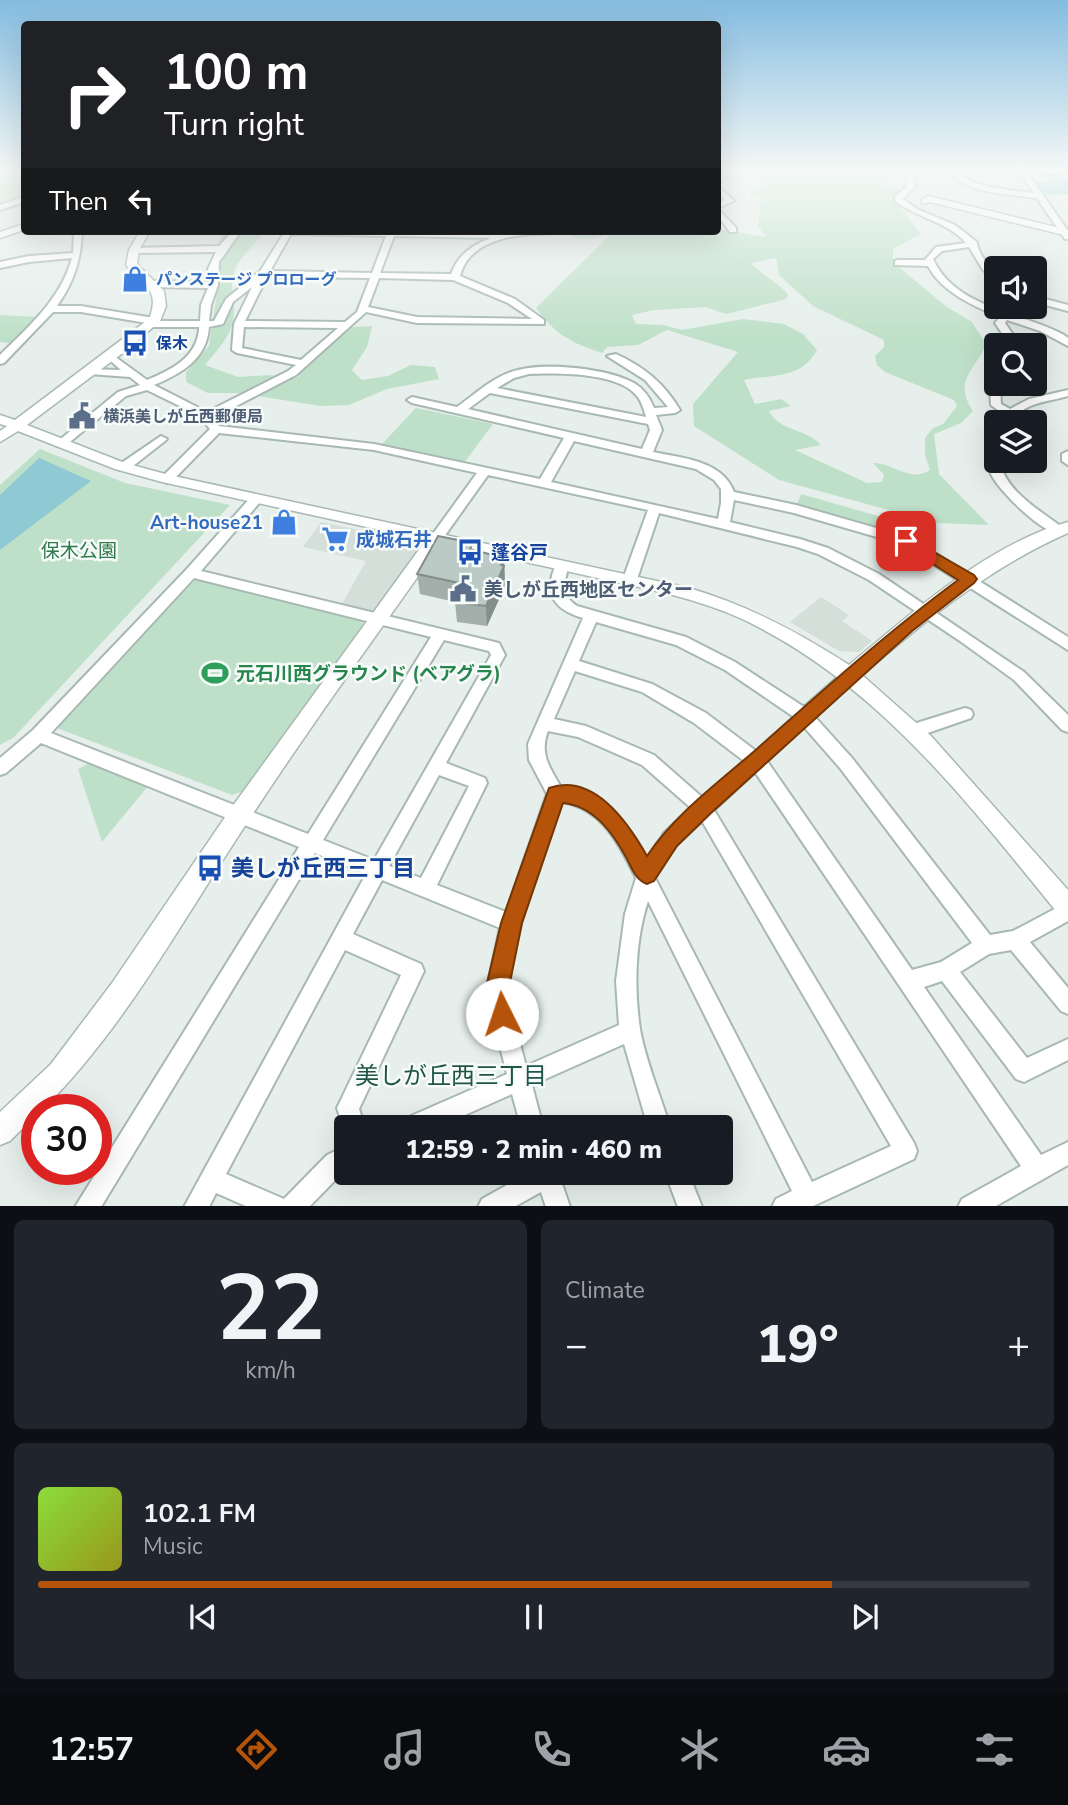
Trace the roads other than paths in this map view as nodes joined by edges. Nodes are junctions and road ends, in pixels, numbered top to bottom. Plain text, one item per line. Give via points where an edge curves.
1 (20, 226) edge
2 (730, 226) edge
3 (953, 226) edge
4 (1029, 226) edge
5 (1033, 226) edge
6 (733, 230) dead end
7 (0, 232) edge
8 (78, 235) edge
9 (143, 235) edge
10 (234, 235) edge
11 (287, 235) edge
12 (390, 235) edge
13 (476, 235) edge
14 (507, 235) edge
15 (1067, 235) edge
16 (504, 236) junction
17 (974, 244) junction
18 (222, 249) junction
19 (134, 250) junction
20 (75, 255) junction
21 (898, 263) dead end
22 (930, 263) junction
23 (0, 265) edge
24 (984, 267) edge
25 (267, 272) junction
26 (375, 276) junction
27 (455, 277) junction
28 (153, 284) junction
29 (213, 285) junction
30 (1047, 302) edge
31 (984, 304) edge
32 (1068, 308) edge
33 (51, 309) junction
34 (363, 309) junction
35 (1014, 319) edge
36 (152, 323) junction
37 (239, 324) junction
38 (209, 325) junction
39 (347, 325) junction
40 (1068, 331) edge
41 (1055, 335) junction
42 (1068, 343) edge
43 (110, 356) junction
44 (612, 356) dead end
45 (0, 361) edge
46 (303, 363) junction
47 (89, 371) junction
48 (134, 374) junction
49 (147, 385) junction
50 (490, 390) junction
51 (1068, 393) edge
52 (412, 400) dead end
53 (1019, 410) edge
54 (458, 411) junction
55 (206, 417) junction
56 (651, 417) junction
57 (0, 419) edge
58 (16, 426) junction
59 (216, 429) junction
60 (571, 436) junction
61 (0, 438) edge
62 (161, 439) dead end
63 (61, 444) junction
64 (647, 452) junction
65 (1068, 454) edge
66 (1068, 461) edge
67 (124, 467) junction
68 (485, 471) junction
69 (995, 473) edge
70 (167, 480) junction
71 (543, 484) junction
72 (731, 495) junction
73 (256, 499) junction
74 (655, 508) junction
75 (723, 523) junction
76 (1063, 529) edge
77 (436, 538) junction
78 (562, 565) junction
79 (191, 573) junction
80 (630, 579) junction
81 (969, 579) junction
82 (925, 611) junction
83 (592, 615) junction
84 (379, 619) junction
85 (441, 633) junction
86 (1068, 644) edge
87 (571, 664) junction
88 (851, 674) junction
89 (965, 714) dead end
90 (805, 718) junction
91 (544, 724) junction
92 (1068, 725) edge
93 (916, 730) junction
94 (39, 735) junction
95 (758, 762) junction
96 (437, 766) junction
97 (0, 768) edge
98 (556, 794) junction
99 (703, 808) junction
100 (240, 814) junction
101 (310, 842) junction
102 (378, 869) junction
103 (647, 874) junction
104 (426, 888) junction
105 (1068, 909) edge
106 (512, 923) junction
107 (341, 939) junction
108 (1015, 940) junction
109 (986, 945) junction
110 (946, 970) junction
111 (907, 982) junction
112 (1068, 1004) edge
113 (630, 1031) junction
114 (1068, 1049) edge
115 (517, 1078) junction
116 (350, 1115) edge
117 (438, 1115) edge
118 (528, 1115) edge
119 (655, 1115) edge
120 (0, 1130) edge
121 (1068, 1153) edge
122 (334, 1164) edge
123 (1036, 1168) junction
124 (212, 1178) junction
125 (527, 1185) edge
126 (550, 1185) edge
127 (681, 1185) edge
128 (807, 1196) junction
129 (87, 1206) edge
130 (196, 1206) edge
131 (276, 1206) edge
132 (292, 1206) edge
133 (490, 1206) edge
134 (558, 1206) edge
135 (690, 1206) edge
136 (784, 1206) edge
137 (970, 1206) edge

1 - 7 street
2 - 6 street
3 - 17 street
4 - 15 street
5 - 15 street
8 - 20 street
9 - 19 street
10 - 18 street
11 - 25 street
12 - 26 street
13 - 16 street
14 - 16 street
16 - 27 street via 475,246 457,266
17 - 22 street via 939,249
17 - 24 street
18 - 19 street
18 - 29 street via 212,268
19 - 28 street via 133,269
20 - 23 street
20 - 33 street via 64,293
21 - 22 street
22 - 31 street via 947,284
25 - 26 street
25 - 37 street
25 - 38 street via 229,301 220,321
26 - 27 street
26 - 34 street
27 - 34 street via 500,295 541,322 417,320
28 - 29 street
28 - 36 street via 160,302
29 - 38 street via 206,304
30 - 32 street
33 - 36 street via 81,309
33 - 45 street
34 - 39 street
35 - 41 street
36 - 38 street
36 - 43 street
37 - 39 street
37 - 46 street via 237,350
38 - 49 street via 195,354
39 - 46 street
40 - 41 street
41 - 42 street
43 - 47 street
43 - 48 street
44 - 56 street via 648,374 675,410
46 - 55 street
47 - 48 street
47 - 58 street
48 - 49 street
49 - 55 street
49 - 63 street via 122,394
50 - 54 street
50 - 56 street
50 - 56 street via 515,373 586,374 639,391
51 - 53 street via 1031,402
52 - 54 street
54 - 60 street
55 - 59 street
56 - 64 street via 656,430
57 - 58 street
58 - 61 street
58 - 63 street
59 - 68 street via 374,447
59 - 70 street
60 - 64 street
60 - 71 street
62 - 67 street
63 - 67 street
64 - 72 street via 700,466 727,485
65 - 66 street
67 - 70 street
68 - 71 street
68 - 77 street
69 - 76 street via 1004,486
70 - 73 street
71 - 74 street
72 - 75 street
72 - 81 street via 906,541
73 - 77 street
73 - 79 street
74 - 75 street
74 - 80 street
75 - 82 street via 823,551
76 - 81 street
77 - 78 street
77 - 84 street
78 - 80 street
78 - 83 street via 558,597 572,610
79 - 84 street
79 - 94 street
80 - 88 street via 693,594 743,613
81 - 82 street
81 - 86 street
82 - 88 street
82 - 92 street via 1019,676
83 - 87 street
83 - 90 street via 681,641 730,666
84 - 85 street
84 - 100 street
85 - 96 street via 494,646 498,655
85 - 101 street
87 - 91 street
87 - 95 street via 648,688 700,718
88 - 90 street
88 - 93 street
89 - 93 street
90 - 95 street
90 - 109 street via 846,763
91 - 98 street via 535,739 535,756
91 - 99 street via 580,731 648,760
93 - 105 street
94 - 97 street
94 - 100 street
95 - 99 street
95 - 111 street
96 - 102 street
96 - 104 street via 479,783
98 - 103 street via 580,796 605,812
98 - 106 street
99 - 103 street via 670,839
99 - 128 street via 906,1151
100 - 101 street
100 - 120 street via 121,992 67,1063
101 - 102 street
101 - 129 street
102 - 104 street
102 - 107 street
103 - 113 street via 634,914 626,981
103 - 128 street
104 - 106 street
105 - 108 street
106 - 115 street via 496,992
107 - 116 street via 414,971 348,1108
107 - 124 street
108 - 109 street
108 - 112 street
109 - 110 street
110 - 111 street
110 - 114 street via 1024,1071
111 - 123 street
113 - 115 street
113 - 119 street
115 - 117 street
115 - 118 street
121 - 123 street
122 - 132 street
123 - 137 street
124 - 130 street
124 - 131 street
125 - 133 street
126 - 134 street
127 - 135 street
128 - 136 street

